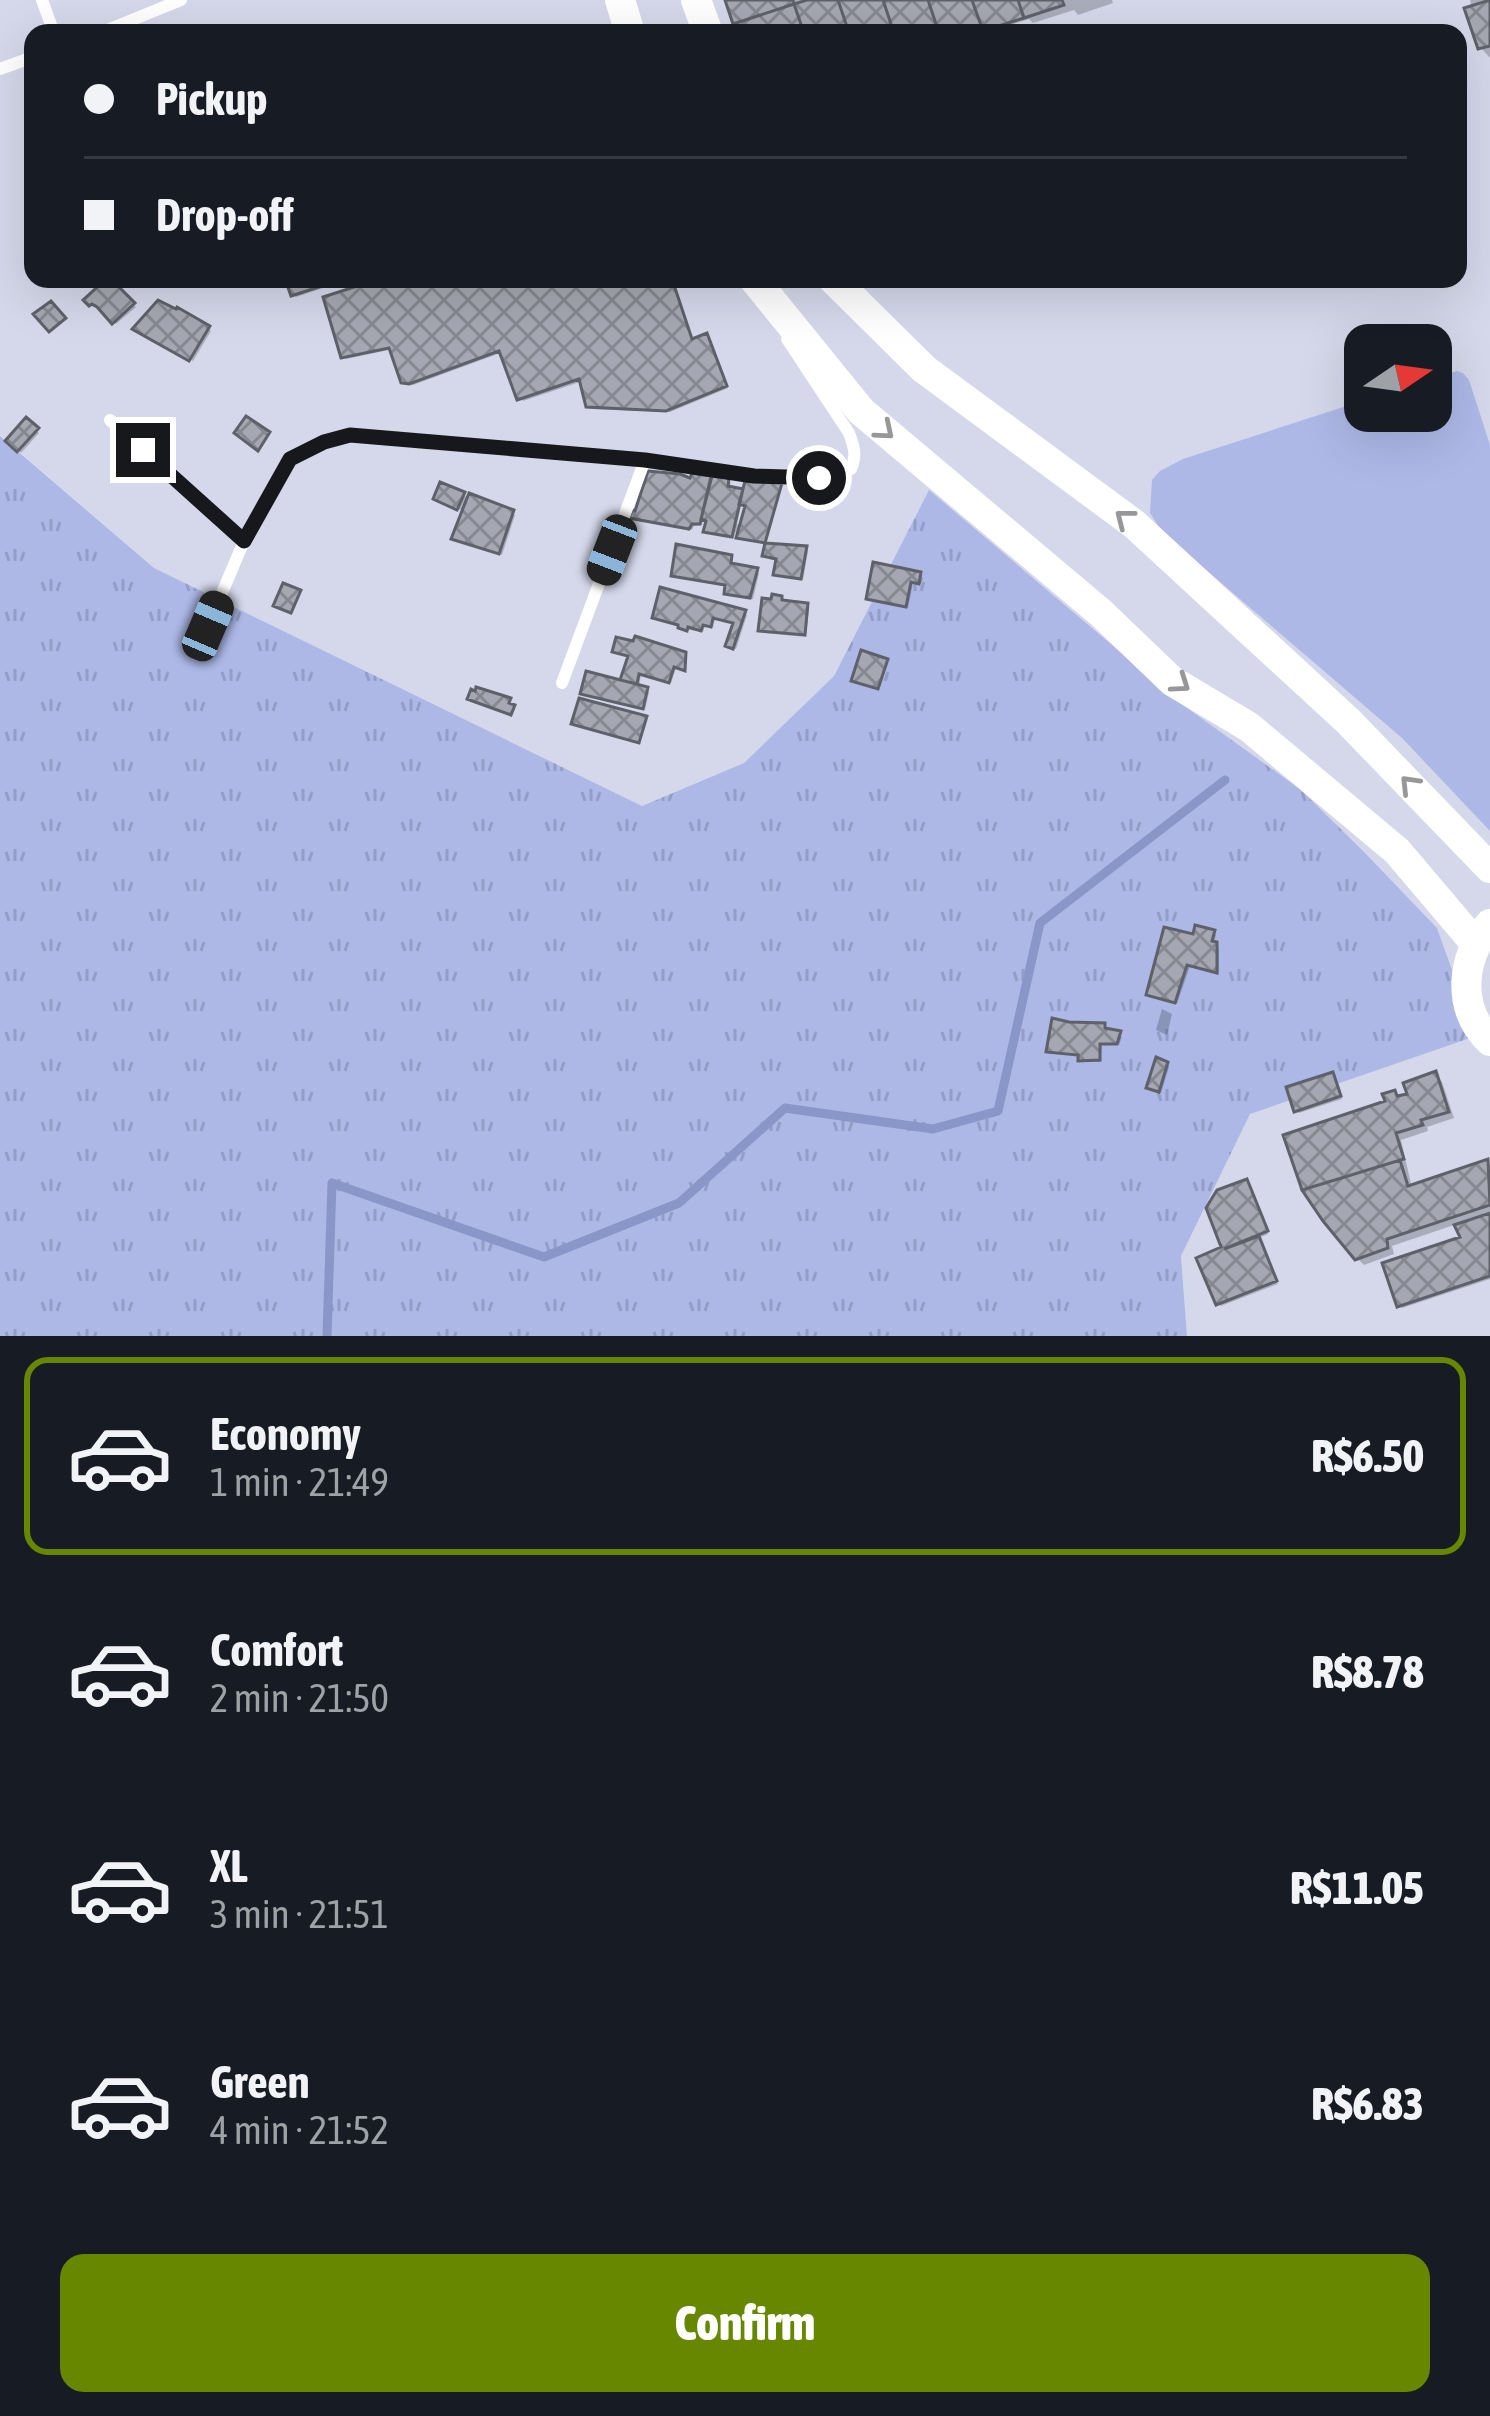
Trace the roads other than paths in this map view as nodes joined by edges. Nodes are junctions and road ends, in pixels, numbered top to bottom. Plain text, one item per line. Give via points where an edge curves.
1 (182, 0) edge
2 (122, 24) edge
3 (761, 288) edge
4 (842, 288) edge
5 (782, 314) junction
6 (110, 420) dead end
7 (645, 460) junction
8 (244, 541) junction
9 (208, 626) dead end
10 (562, 683) dead end
11 (1490, 868) edge
12 (1483, 933) edge
13 (1490, 1041) edge

1 - 2 lane
3 - 5 street
11 -> 4 street via 1348,721 1133,524 924,369
5 - 7 lane via 789,345 849,433 851,469 819,478 754,476
5 -> 12 street via 861,411 1172,680 1249,727
6 - 8 lane
7 - 8 lane via 350,435 290,459
7 - 10 lane
8 - 9 lane
12 - 13 street via 1466,990

